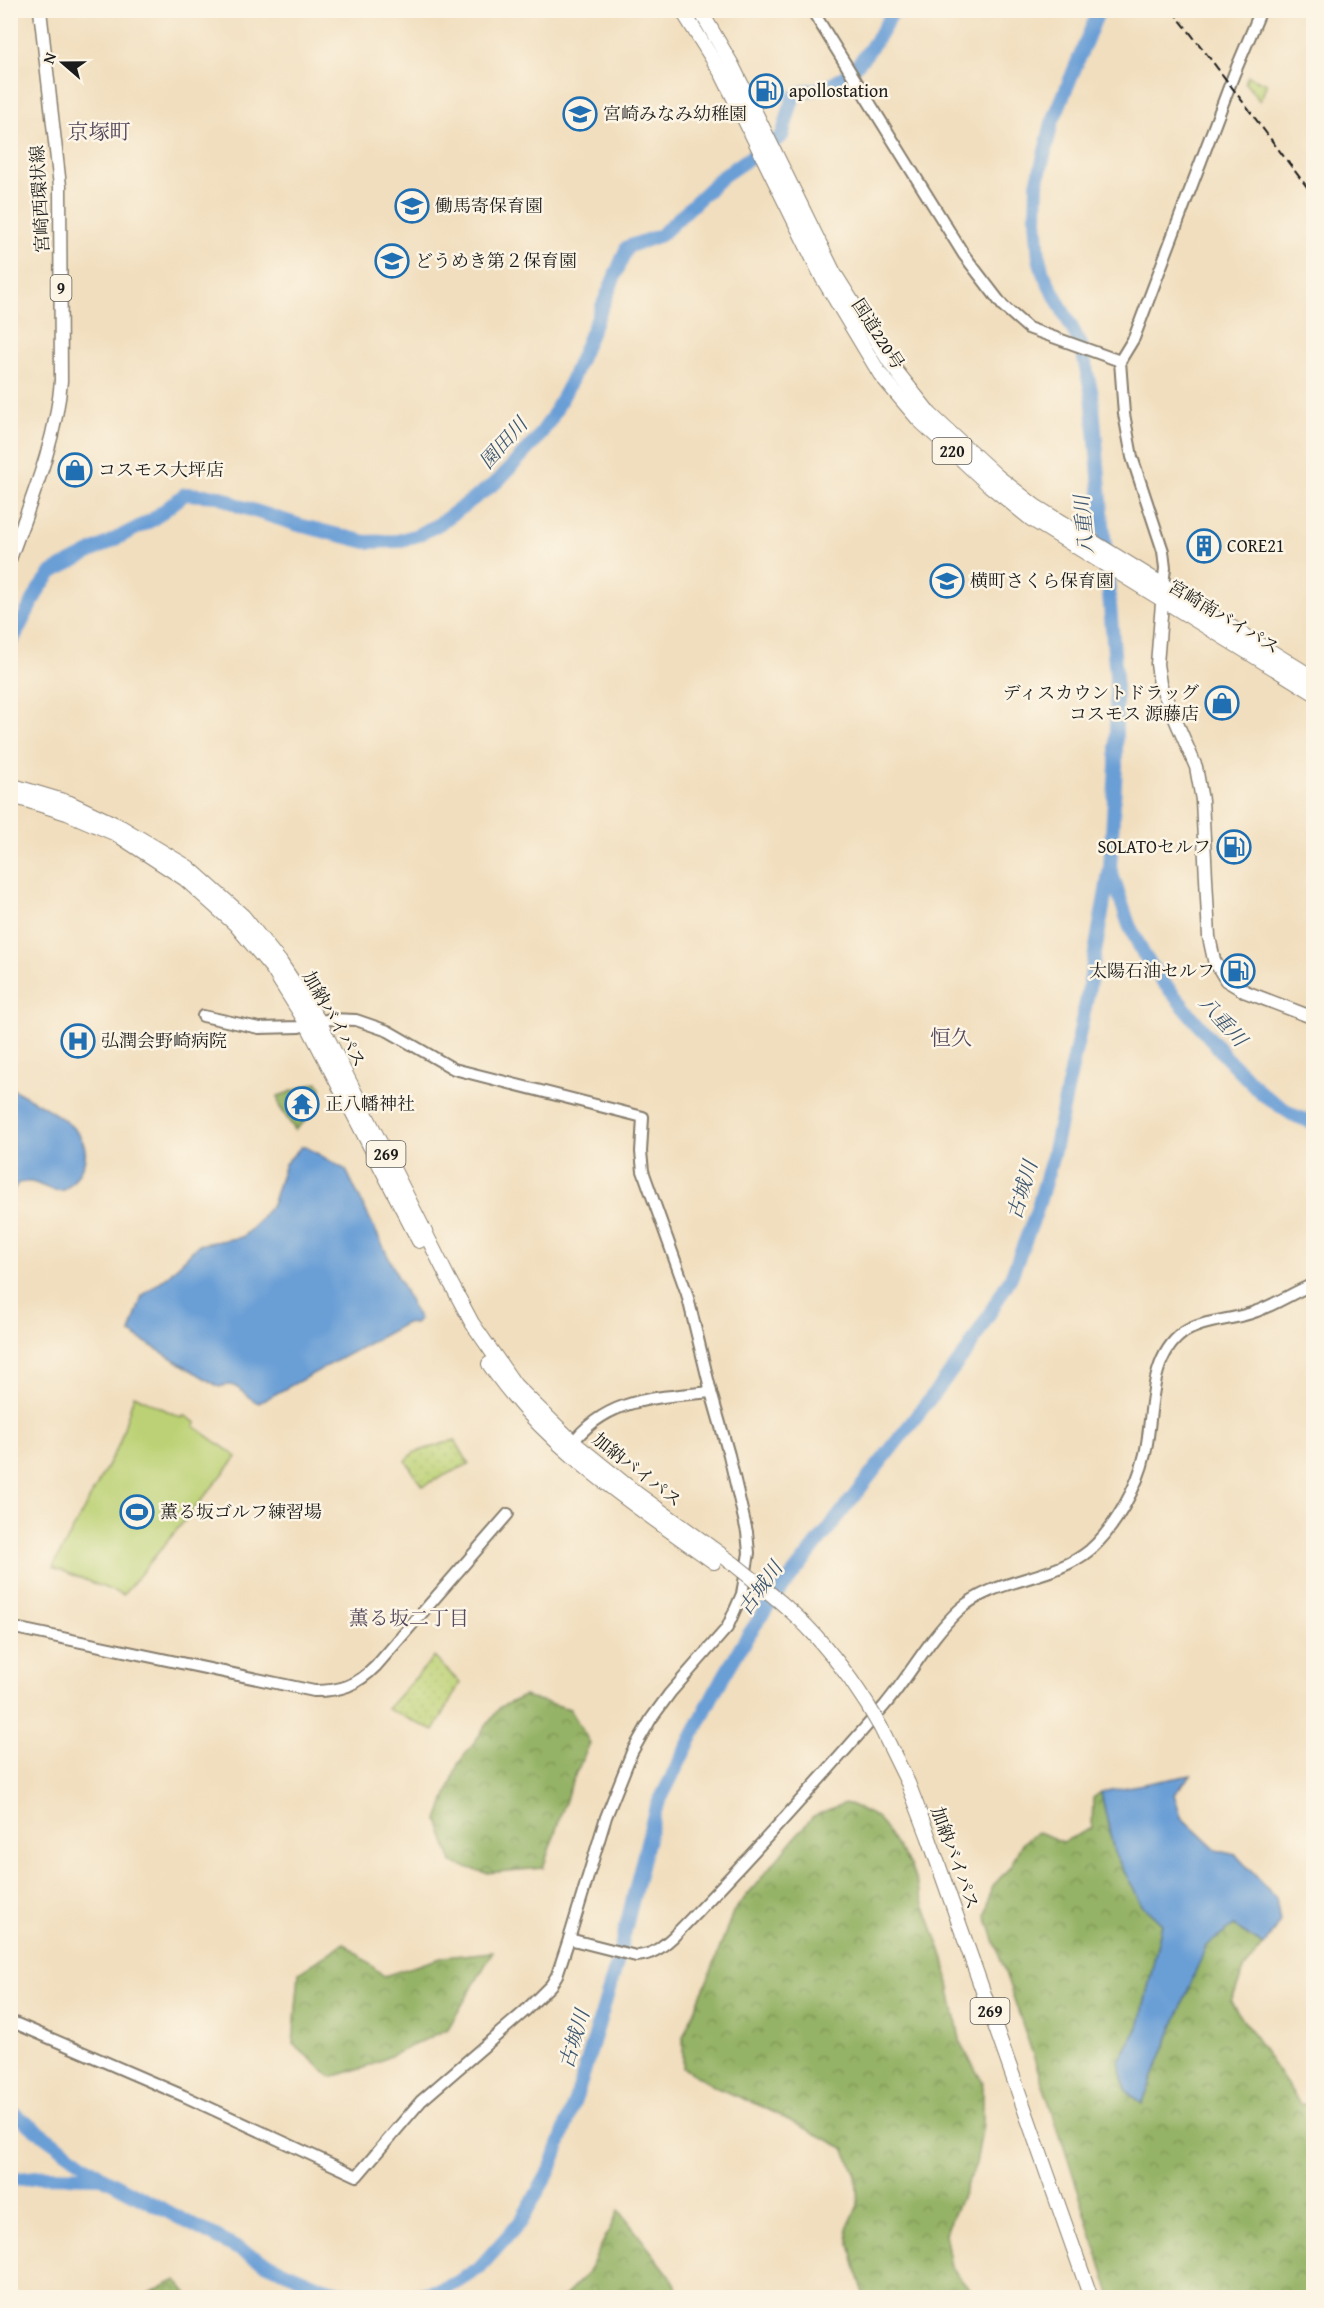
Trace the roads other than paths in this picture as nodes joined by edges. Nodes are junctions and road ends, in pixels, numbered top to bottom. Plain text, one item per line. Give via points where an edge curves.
1 (40, 10) edge
2 (682, 10) edge
3 (699, 10) edge
4 (812, 10) edge
5 (1261, 10) edge
6 (760, 136) junction
7 (1117, 360) junction
8 (10, 559) edge
9 (1147, 575) joint
10 (1163, 585) junction
11 (1146, 591) joint
12 (1164, 602) junction
13 (1314, 678) edge
14 (1314, 693) edge
15 (10, 785) edge
16 (10, 795) edge
17 (203, 1016) dead end
18 (1314, 1018) edge
19 (313, 1022) junction
20 (1314, 1284) edge
21 (711, 1392) junction
22 (569, 1447) junction
23 (508, 1514) dead end
24 (10, 1627) edge
25 (877, 1731) junction
26 (568, 1939) junction
27 (10, 2021) edge
28 (1082, 2298) edge
29 (1091, 2298) edge

1 - 8 main road, 宮崎西環状線 / 9 via 60,186 61,381 59,409 47,454
2 - 6 highway, 国道220号 / 220
3 - 6 highway, 国道220号 / 220 via 732,65
4 - 7 street via 983,283 1019,322
5 - 7 street via 1134,338
6 - 9 highway, 国道220号 / 220 via 777,153 834,273 893,367 922,405 1035,507
6 - 11 highway, 国道220号 / 220 via 766,165 823,279 880,374 919,420 989,486 1031,519
7 - 10 street via 1128,436 1163,551
9 - 10 highway, 宮崎南バイパス / 220
10 - 12 main road
10 - 13 highway, 宮崎南バイパス / 220
11 - 12 highway, 宮崎南バイパス / 220
12 - 14 highway, 宮崎南バイパス / 220
12 - 18 main road via 1157,664 1160,684 1196,767 1214,960 1226,980 1246,992
15 - 19 highway, 加納バイパス / 269 via 70,803 121,826 188,867 243,916 280,962
16 - 19 highway, 加納バイパス / 269 via 116,834 184,879 243,933
17 - 19 street via 259,1028 299,1027
19 - 21 street via 356,1020 373,1024 454,1069 643,1117 643,1171 687,1294
19 - 22 highway, 加納バイパス / 269 via 439,1281 468,1331 508,1392 537,1425
20 - 26 street via 1257,1311 1196,1326 1176,1339 1163,1357 1157,1376 1149,1437 1137,1480 1106,1532 1090,1550 1068,1562 984,1595 962,1608 944,1625 892,1696 837,1760 657,1951 631,1956
21 - 22 street via 624,1405 587,1425
21 - 26 street via 747,1532 749,1553 742,1594 728,1628 670,1693 632,1752 606,1817
22 - 25 highway, 加納バイパス / 269, bridge via 781,1602 814,1634 848,1678
23 - 24 street via 370,1671 351,1685 334,1691 314,1691
25 - 28 highway, 加納バイパス / 269 via 921,1840
25 - 29 highway, 加納バイパス / 269 via 908,1783 929,1838
26 - 27 street via 557,1975 543,1994 421,2102 357,2176

